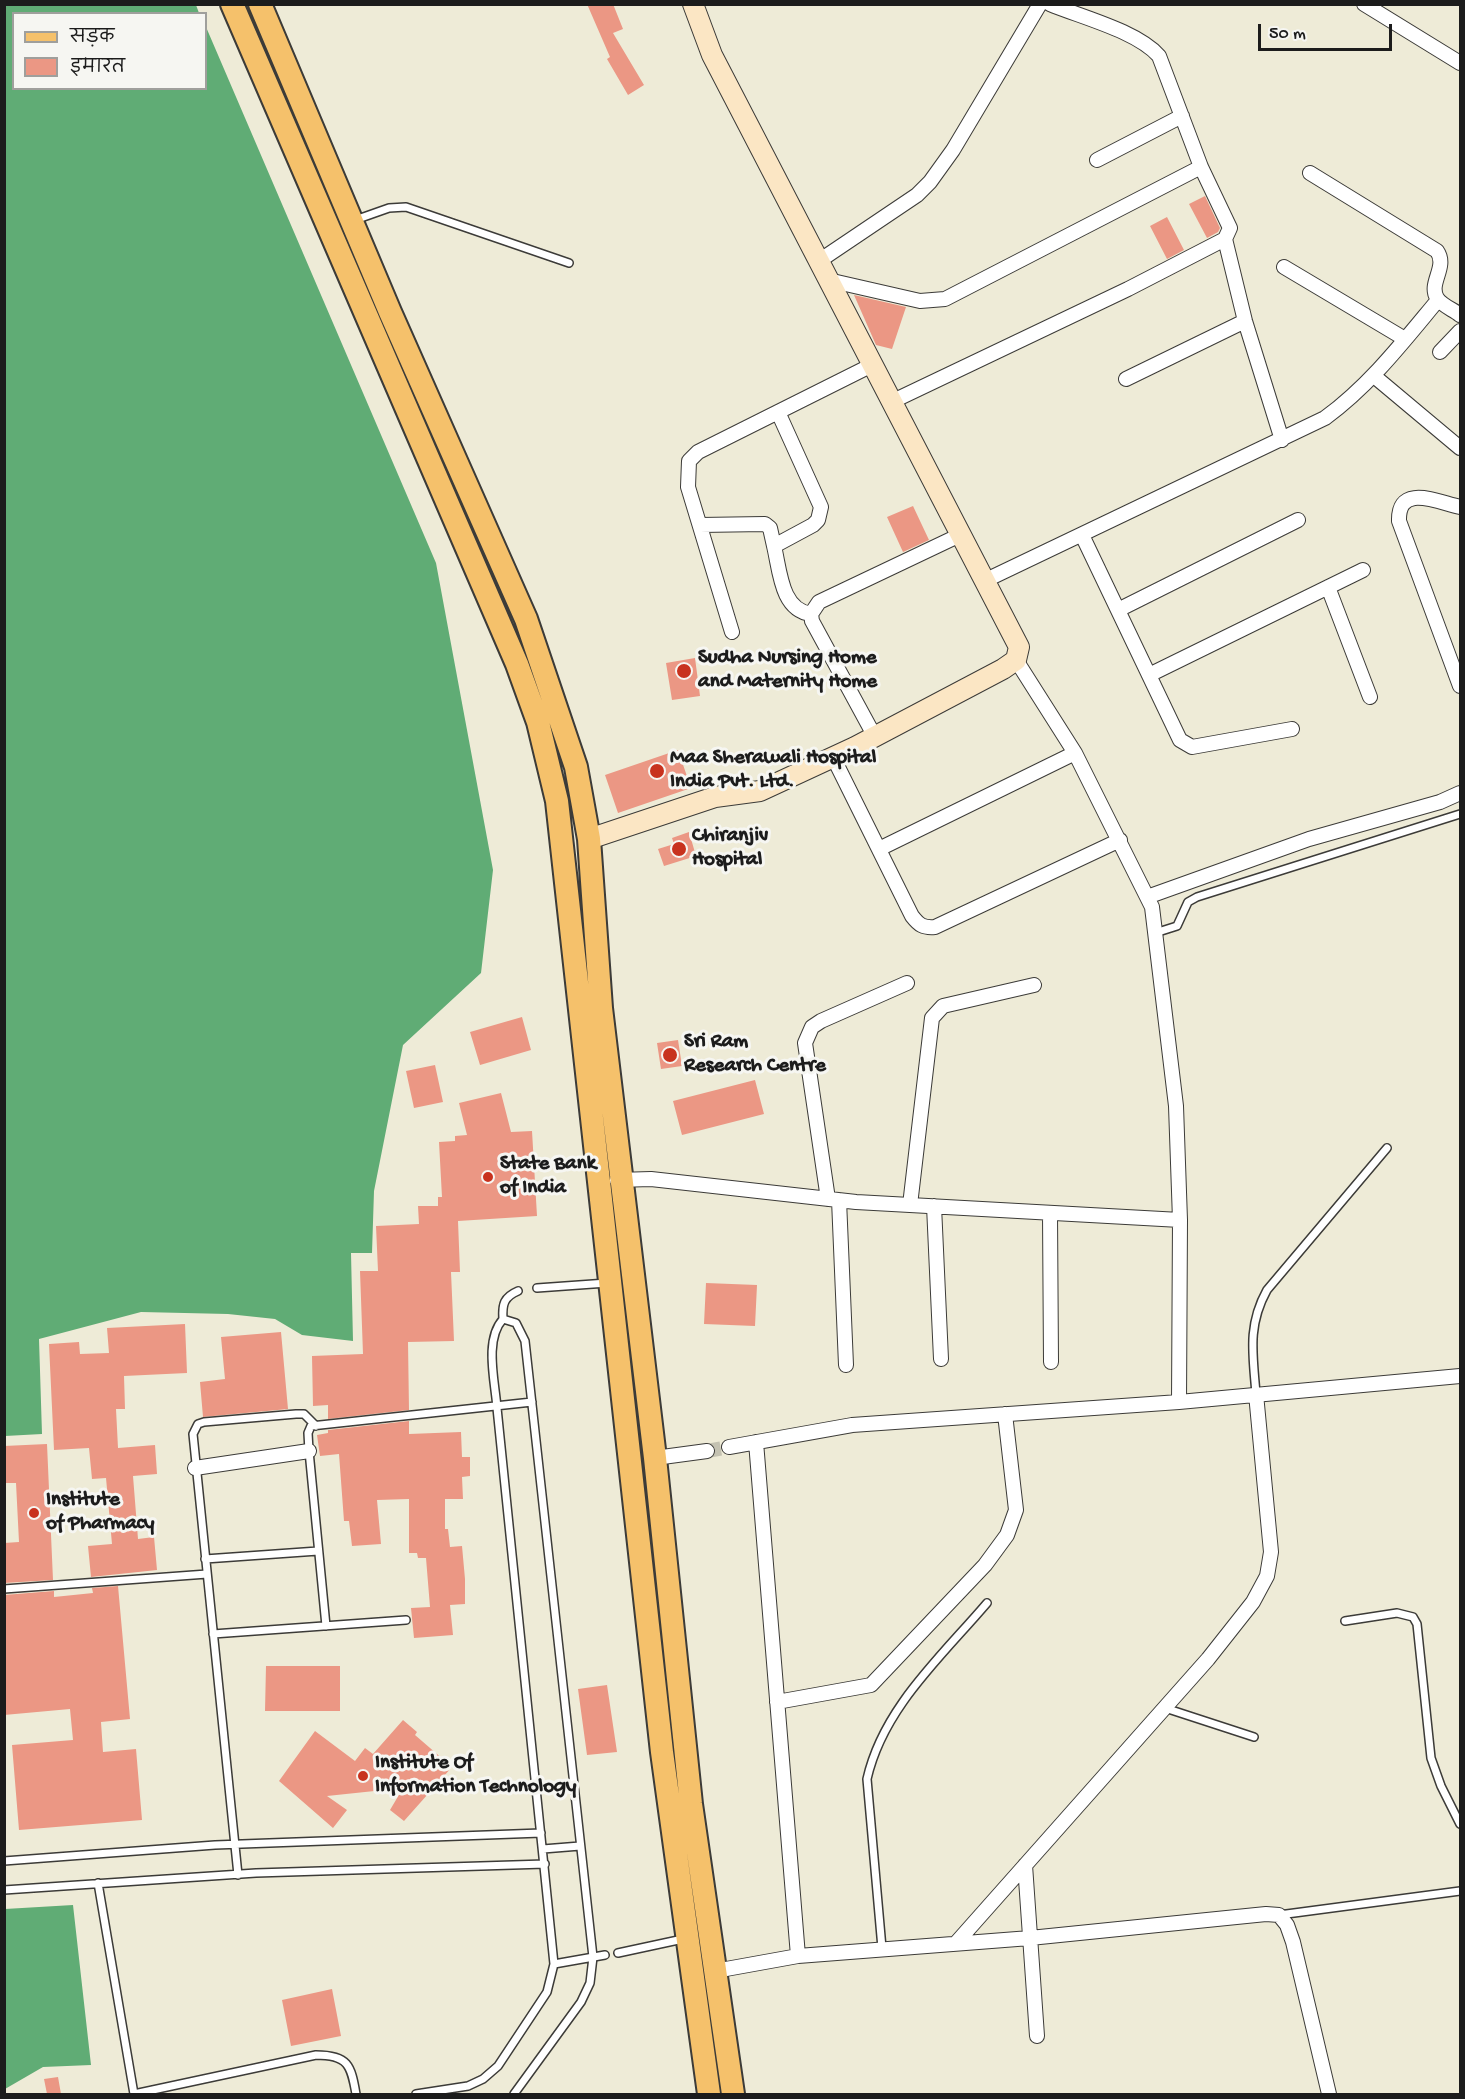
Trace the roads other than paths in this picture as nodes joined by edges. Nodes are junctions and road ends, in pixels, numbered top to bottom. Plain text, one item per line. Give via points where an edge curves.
1 (232, 4) edge
2 (260, 4) edge
3 (693, 4) edge
4 (1040, 4) edge
5 (1050, 4) edge
6 (1364, 4) edge
7 (1461, 63) edge
8 (1182, 116) junction
9 (1097, 160) dead end
10 (1201, 167) junction
11 (1310, 172) dead end
12 (352, 222) junction
13 (1225, 239) junction
14 (819, 261) junction
15 (569, 263) dead end
16 (1284, 267) dead end
17 (828, 280) junction
18 (1438, 300) junction
19 (1461, 315) edge
20 (1245, 321) junction
21 (1461, 331) edge
22 (1405, 339) junction
23 (1440, 352) dead end
24 (872, 365) junction
25 (1374, 376) junction
26 (1126, 379) dead end
27 (891, 402) junction
28 (778, 412) junction
29 (1282, 440) junction
30 (1461, 448) edge
31 (1461, 507) edge
32 (1298, 520) dead end
33 (700, 525) junction
34 (960, 535) junction
35 (1082, 535) junction
36 (774, 546) junction
37 (1363, 570) dead end
38 (984, 581) junction
39 (1328, 587) junction
40 (1118, 610) junction
41 (811, 614) junction
42 (732, 632) dead end
43 (1016, 660) junction
44 (1149, 675) junction
45 (1461, 686) edge
46 (1370, 697) dead end
47 (1292, 729) dead end
48 (875, 737) junction
49 (1075, 753) junction
50 (833, 757) junction
51 (1461, 793) edge
52 (1461, 814) edge
53 (589, 839) junction
54 (1120, 840) junction
55 (879, 849) junction
56 (1147, 897) junction
57 (1155, 933) junction
58 (907, 983) dead end
59 (1034, 985) dead end
60 (1387, 1148) dead end
61 (622, 1180) junction
62 (598, 1181) junction
63 (833, 1200) junction
64 (910, 1205) junction
65 (934, 1206) junction
66 (1050, 1215) junction
67 (1180, 1220) junction
68 (610, 1283) junction
69 (537, 1288) dead end
70 (518, 1291) dead end
71 (503, 1319) junction
72 (941, 1359) dead end
73 (1051, 1362) dead end
74 (846, 1365) dead end
75 (1461, 1376) edge
76 (1256, 1394) junction
77 (532, 1402) junction
78 (1179, 1402) junction
79 (497, 1408) junction
80 (1005, 1414) junction
81 (316, 1426) junction
82 (756, 1442) junction
83 (729, 1447) tunnel mouth
84 (707, 1450) tunnel mouth
85 (309, 1451) junction
86 (655, 1458) junction
87 (195, 1468) junction
88 (318, 1551) junction
89 (205, 1559) junction
90 (207, 1574) junction
91 (4, 1589) edge
92 (987, 1603) dead end
93 (406, 1620) dead end
94 (1345, 1621) dead end
95 (326, 1626) junction
96 (213, 1634) junction
97 (777, 1702) junction
98 (1165, 1708) junction
99 (1254, 1737) dead end
100 (1461, 1824) edge
101 (541, 1833) junction
102 (235, 1845) junction
103 (580, 1846) junction
104 (543, 1849) junction
105 (4, 1861) edge
106 (545, 1864) junction
107 (1025, 1865) junction
108 (238, 1875) junction
109 (98, 1883) junction
110 (4, 1890) edge
111 (1461, 1891) edge
112 (1279, 1915) junction
113 (709, 1933) junction
114 (686, 1938) junction
115 (1030, 1938) junction
116 (957, 1942) junction
117 (882, 1948) junction
118 (618, 1953) dead end
119 (605, 1955) dead end
120 (798, 1956) junction
121 (593, 1957) junction
122 (554, 1964) junction
123 (715, 1971) junction
124 (1037, 2036) dead end
125 (134, 2094) edge
126 (356, 2094) edge
127 (416, 2094) edge
128 (514, 2094) edge
129 (710, 2094) edge
130 (733, 2094) edge
131 (1329, 2094) edge

1 - 62 main road via 513,653 538,722 557,801
2 - 12 main road
3 - 14 street via 712,55
4 - 14 street via 954,150 930,182 917,195
5 - 8 street via 1151,47 1165,68
6 - 7 street
8 - 9 street
8 - 10 street
10 - 13 street via 1230,228
10 - 17 street via 945,298 921,301
11 - 18 street via 1437,251 1441,257 1434,289
12 - 15 lane via 389,208 406,207
12 - 53 main road via 526,619 576,767
13 - 20 street
13 - 27 street
14 - 17 street
16 - 22 street
17 - 24 street
18 - 19 street
18 - 22 street
20 - 26 street
20 - 29 street
21 - 23 street
22 - 25 street
24 - 27 street
24 - 28 street
25 - 29 street via 1325,418
25 - 30 street
27 - 34 street
28 - 33 street via 698,452 689,461 688,487
28 - 36 street via 821,514 813,525
29 - 35 street
31 - 45 street via 1412,498 1404,501 1399,510 1399,521
32 - 40 street
33 - 36 street via 765,524 770,528
33 - 42 street
34 - 38 street
34 - 41 street via 819,602
35 - 38 street
35 - 40 street
36 - 41 street via 788,602 800,612
37 - 39 street
38 - 43 street via 1014,634
39 - 44 street
39 - 46 street
40 - 44 street
41 - 48 street
43 - 48 street
43 - 49 street
44 - 47 street via 1185,746
48 - 50 street
49 - 54 street
49 - 55 street
50 - 53 street via 760,791 715,797
50 - 55 street
51 - 56 street via 1309,839
52 - 57 lane via 1197,897 1188,902 1177,926
53 - 61 main road via 601,1008
54 - 55 street via 926,928 912,916
54 - 56 street
56 - 57 street
57 - 67 street via 1176,1106
58 - 63 street via 821,1022 807,1036 805,1043
59 - 64 street via 943,1006 932,1018
60 - 76 lane via 1267,1290 1259,1305 1252,1329
61 - 62 street
61 - 63 street via 651,1179
61 - 86 main road
62 - 68 main road
63 - 64 street
63 - 74 street
64 - 65 street
65 - 66 street
65 - 72 street
66 - 67 street
66 - 73 street
67 - 78 street
68 - 69 lane
68 - 114 main road
70 - 71 lane via 507,1296 502,1306
71 - 77 lane via 516,1323 522,1332
71 - 79 lane via 496,1326 493,1340
75 - 76 street
76 - 78 street
76 - 98 street via 1271,1552 1267,1576 1253,1602
77 - 79 lane
77 - 103 lane
78 - 80 street
79 - 81 lane
79 - 101 lane
80 - 82 street via 852,1425
80 - 97 street via 1016,1510 1006,1535 985,1565 871,1685
81 - 85 lane via 310,1426 308,1433
81 - 87 lane via 304,1414 198,1424 193,1434
82 - 83 street
82 - 97 street
84 - 86 street
85 - 87 street
85 - 88 lane
86 - 113 main road via 691,1804
87 - 89 lane
88 - 89 lane
88 - 95 lane
89 - 90 lane
90 - 91 lane
90 - 96 lane
92 - 117 lane via 900,1705 872,1756 867,1779
93 - 95 lane
94 - 100 lane via 1397,1613 1413,1617 1417,1624 1431,1758
95 - 96 lane
96 - 102 lane
97 - 120 street
98 - 99 lane
98 - 107 street
101 - 102 lane
101 - 104 lane
102 - 105 lane
102 - 108 lane
103 - 104 lane
103 - 121 lane
104 - 106 lane
106 - 108 lane
106 - 122 lane
107 - 115 street
107 - 116 street
108 - 109 lane
109 - 110 lane
109 - 125 lane
111 - 112 lane
112 - 115 street
112 - 131 street via 1293,1942
113 - 114 lane
113 - 123 main road
114 - 118 lane
114 - 129 main road
115 - 116 street
115 - 124 street
116 - 117 street
117 - 120 street
119 - 121 lane
120 - 123 street
121 - 122 lane
121 - 128 lane via 590,1983 581,2002
122 - 127 lane via 547,1992 498,2066 468,2086
123 - 130 main road
125 - 126 lane via 333,2055 345,2060

